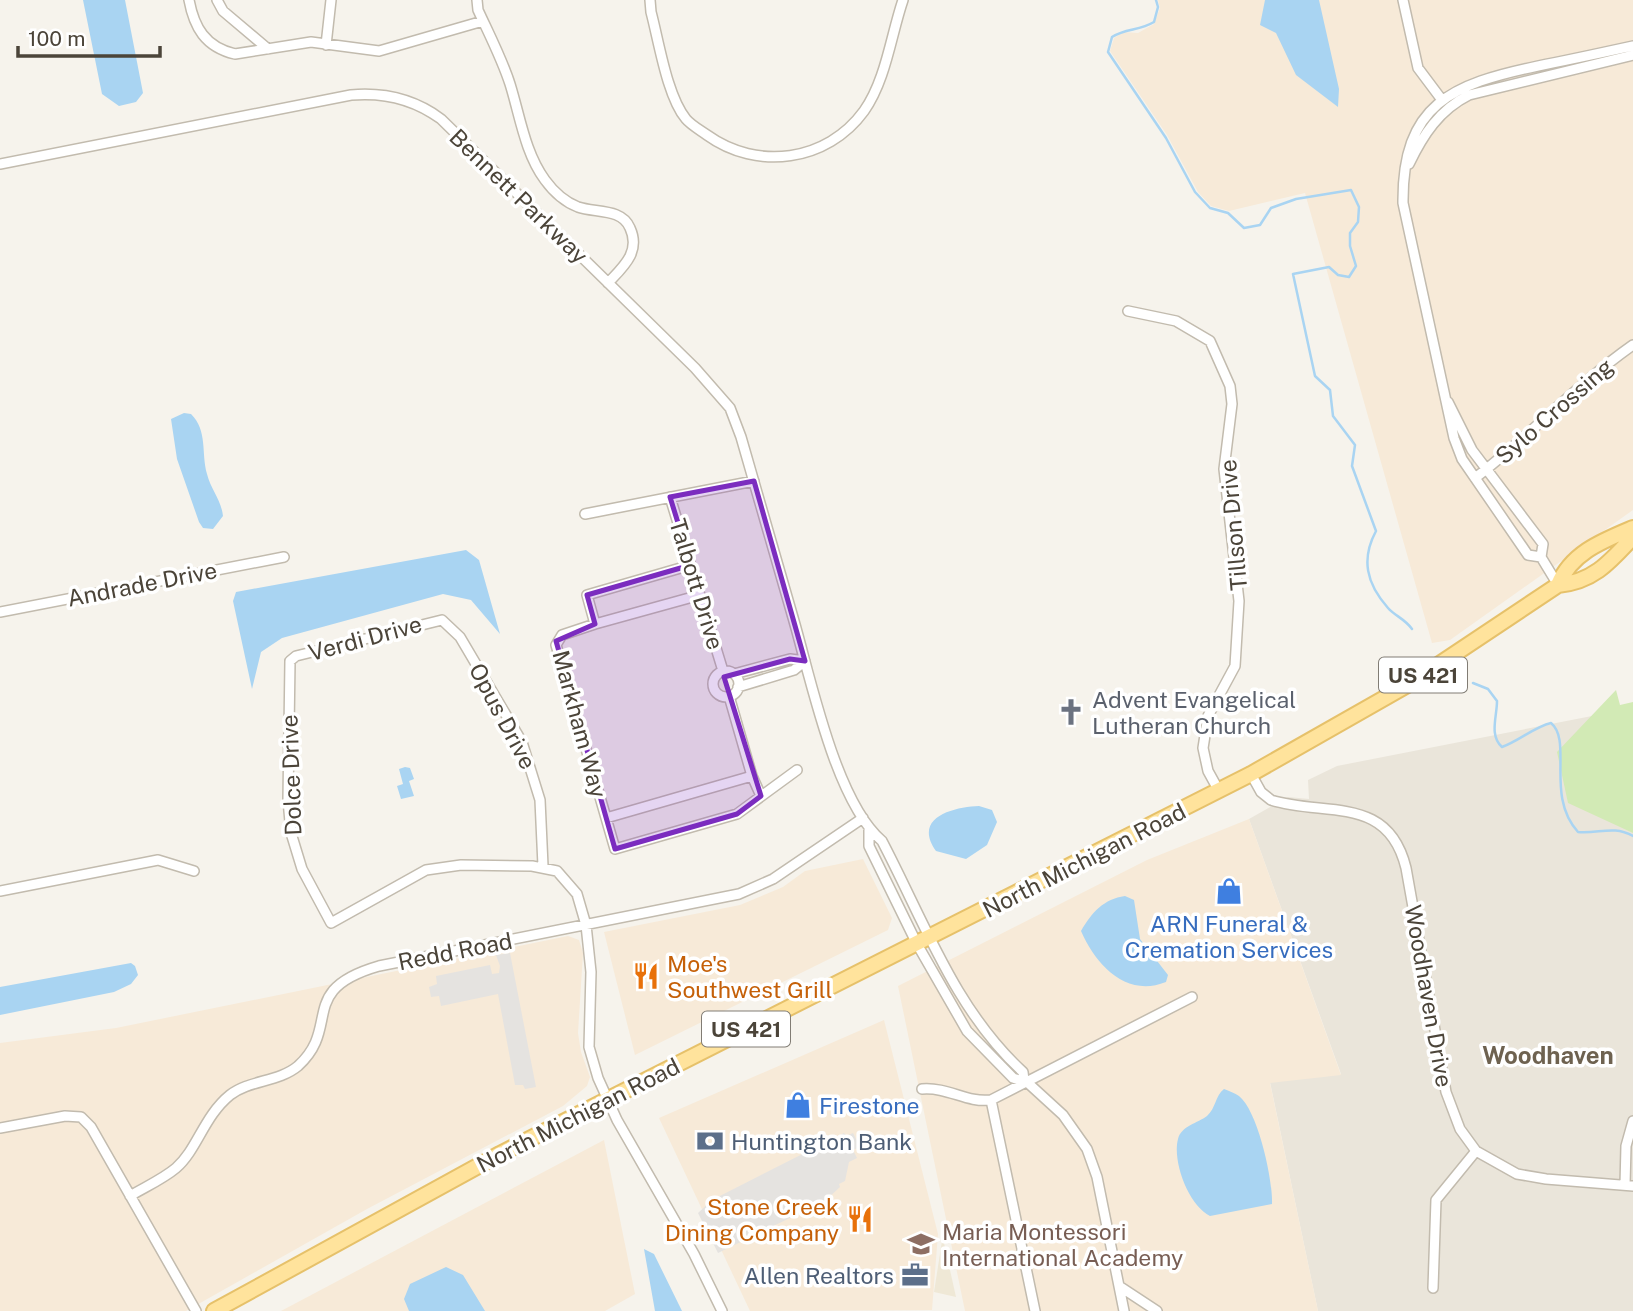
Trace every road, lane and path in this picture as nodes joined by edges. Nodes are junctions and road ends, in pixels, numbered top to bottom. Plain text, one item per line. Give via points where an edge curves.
1 (189, 0) edge
2 (217, 0) edge
3 (331, 0) edge
4 (477, 0) edge
5 (650, 0) edge
6 (903, 0) edge
7 (1403, 0) edge
8 (483, 21) junction
9 (326, 45) junction
10 (1633, 46) edge
11 (268, 49) junction
12 (1633, 55) edge
13 (1442, 100) junction
14 (0, 164) edge
15 (1403, 175) junction
16 (608, 283) junction
17 (1128, 312) dead end
18 (1633, 345) edge
19 (1445, 398) junction
20 (1487, 469) junction
21 (1475, 478) junction
22 (754, 481) junction
23 (670, 497) junction
24 (584, 514) dead end
25 (1633, 528) edge
26 (1633, 537) edge
27 (284, 557) dead end
28 (1541, 557) junction
29 (691, 565) junction
30 (1558, 585) junction
31 (700, 595) junction
32 (0, 612) edge
33 (442, 620) joint
34 (595, 624) junction
35 (290, 661) joint
36 (805, 661) junction
37 (723, 671) junction
38 (734, 674) junction
39 (738, 687) junction
40 (729, 696) junction
41 (797, 770) dead end
42 (1251, 774) junction
43 (752, 776) junction
44 (1219, 791) junction
45 (761, 796) junction
46 (606, 818) junction
47 (863, 818) junction
48 (869, 830) junction
49 (543, 866) junction
50 (194, 871) dead end
51 (0, 891) edge
52 (586, 925) junction
53 (924, 941) junction
54 (1192, 997) dead end
55 (1026, 1082) junction
56 (922, 1089) dead end
57 (608, 1099) junction
58 (991, 1100) junction
59 (1633, 1121) edge
60 (0, 1128) edge
61 (1476, 1151) junction
62 (1629, 1185) edge
63 (130, 1196) junction
64 (1119, 1286) junction
65 (1433, 1288) dead end
66 (196, 1311) edge
67 (214, 1311) edge
68 (722, 1311) edge
69 (1035, 1311) edge
70 (1124, 1311) edge
71 (1157, 1311) edge

1 - 11 street via 197,31 225,52
2 - 11 street via 223,11
3 - 9 street
4 - 8 street
5 - 6 street via 678,106 687,121 736,151 773,158 802,153 835,138 864,110 886,59
7 - 13 street via 1418,68
8 - 9 street via 379,51
8 - 16 street via 544,179 576,206 618,215 630,226 631,255
9 - 11 street via 311,42
10 - 13 street via 1487,77
12 - 15 street via 1485,88 1458,100 1432,124
13 - 15 street via 1413,136
14 - 16 street, Bennett Parkway via 351,95 388,96 420,106 441,119
15 - 19 street via 1406,220
16 - 22 street, Bennett Parkway via 730,408
17 - 44 street, Tillson Drive via 1176,321 1210,341 1230,386 1224,469 1239,601 1235,666 1208,716 1203,748
18 - 20 street, Sylo Crossing via 1589,377
19 - 20 street
19 - 21 street via 1454,438
20 - 21 street, Sylo Crossing
20 - 28 street via 1543,544
21 - 28 street via 1528,555
22 - 23 street
22 - 36 street, Bennett Parkway
23 - 24 street
23 - 29 street, Talbott Drive
25 - 30 main road, US 421 via 1599,542 1566,566
26 - 30 main road, US 421 via 1611,562 1579,583
27 - 32 street, Andrade Drive
28 - 30 street
29 - 31 street, Talbott Drive
29 - 34 street via 587,595
30 - 42 main road, North Michigan Road / US 421 via 1411,683
31 - 34 street, Markham Way
31 - 37 street, Talbott Drive
33 - 35 street, Verdi Drive
33 - 49 street, Opus Drive via 460,637 522,743 540,800
34 - 46 street, Markham Way via 562,635 556,645
35 - 49 street, Dolce Drive via 291,833 302,869 331,923 426,870 461,865
36 - 38 street via 790,659
36 - 39 street via 794,670
36 - 47 street, Bennett Parkway via 832,750
37 - 38 street, Talbott Drive
37 - 40 street, Talbott Drive via 716,675 713,687 718,694
38 - 39 street, Talbott Drive
39 - 40 street
40 - 43 street, Talbott Drive
41 - 45 street
42 - 44 main road, North Michigan Road / US 421
42 - 61 street, Woodhaven Drive via 1271,800 1349,810 1382,827 1399,846 1446,1092 1460,1129
43 - 45 street, Talbott Drive
43 - 46 street
44 - 53 main road, North Michigan Road / US 421
45 - 46 street, Markham Way via 737,814 615,849
47 - 48 street, Bennett Parkway
47 - 52 street, Redd Road via 753,890
48 - 53 street, Bennett Parkway via 882,841
48 - 53 street, Bennett Parkway via 869,846
49 - 52 street via 568,881
50 - 51 street via 158,860
52 - 57 street via 591,972 589,1048
52 - 63 street, Redd Road via 348,976 325,1002 314,1047 296,1067 232,1093 213,1110 177,1167
53 - 55 street via 966,1006 995,1046 1023,1072
53 - 55 street via 972,1038 1013,1078
53 - 57 main road, North Michigan Road / US 421
54 - 55 street
55 - 58 street
55 - 64 street via 1063,1115 1087,1149
56 - 58 street via 940,1088
57 - 67 main road, North Michigan Road / US 421 via 390,1212
57 - 68 street
58 - 69 street
59 - 62 street via 1626,1146
60 - 63 street via 81,1117
61 - 62 street, Woodhaven Drive via 1497,1166 1528,1177
61 - 65 street via 1436,1200
63 - 66 street
64 - 70 street
64 - 71 street

